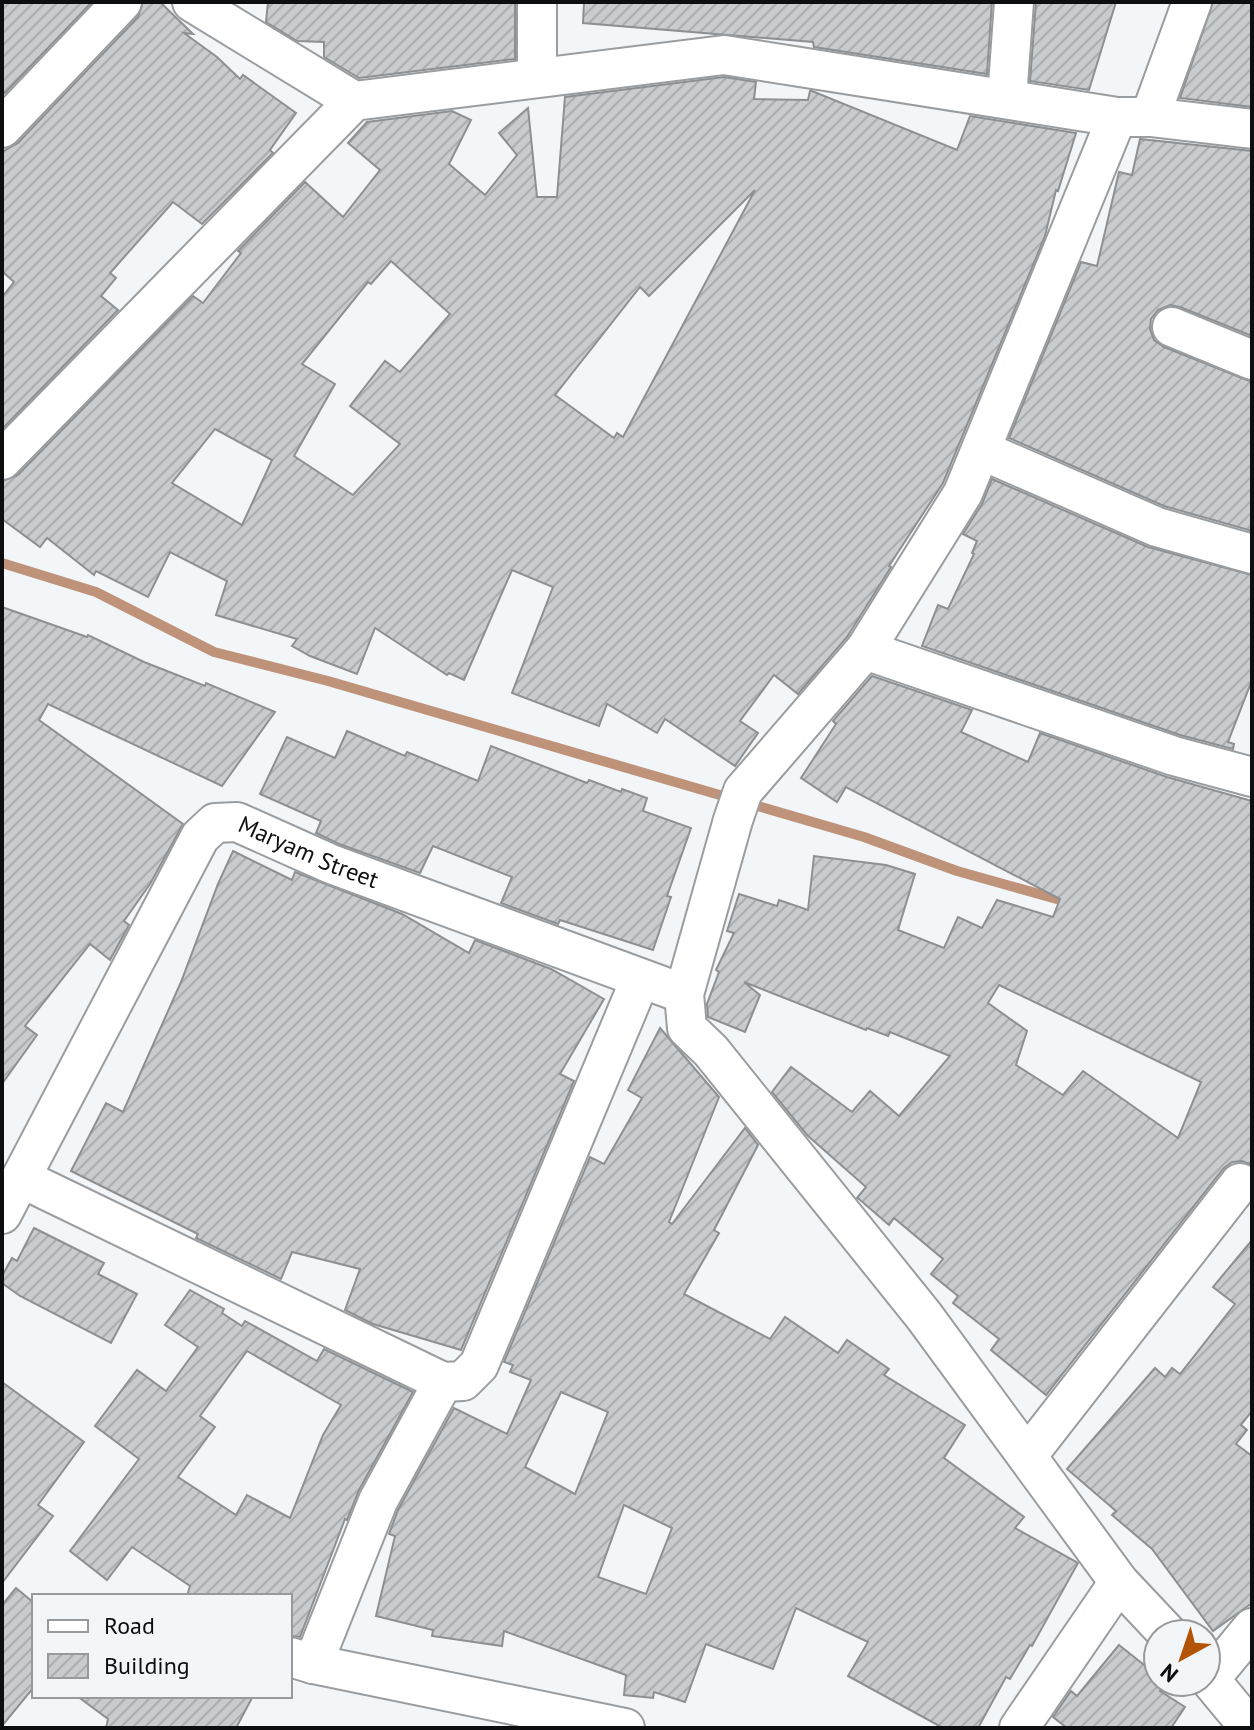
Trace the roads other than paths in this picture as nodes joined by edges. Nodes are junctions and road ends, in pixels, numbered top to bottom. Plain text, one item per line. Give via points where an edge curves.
1 (122, 2) edge
2 (192, 2) edge
3 (537, 2) edge
4 (1014, 2) edge
5 (1192, 2) edge
6 (537, 76) junction
7 (1007, 99) junction
8 (354, 101) junction
9 (1133, 117) junction
10 (2, 128) edge
11 (1252, 129) edge
12 (1172, 327) dead end
13 (1252, 360) edge
14 (981, 450) junction
15 (2, 460) edge
16 (1252, 554) edge
17 (865, 650) junction
18 (1252, 777) edge
19 (640, 980) junction
20 (684, 994) junction
21 (21, 1178) junction
22 (1240, 1183) dead end
23 (2, 1214) edge
24 (443, 1382) junction
25 (1027, 1456) junction
26 (1119, 1582) junction
27 (1153, 1618) edge
28 (1252, 1628) edge
29 (302, 1660) edge
30 (1222, 1661) edge
31 (1222, 1694) edge
32 (625, 1728) edge
33 (1019, 1728) edge
34 (1250, 1728) edge

1 - 10 street
2 - 8 street
3 - 6 street
4 - 7 street
5 - 9 street
6 - 7 street via 724,55
6 - 8 street
7 - 9 street
8 - 15 street
9 - 11 street
9 - 14 street
12 - 13 street
14 - 16 street via 1157,527
14 - 17 street via 963,493
17 - 18 street via 1174,756
17 - 20 street via 738,806
19 - 20 street, Maryam Street
19 - 21 street, Maryam Street via 331,864 237,822 215,823 200,837
19 - 24 street via 479,1365 463,1381
20 - 25 street via 687,1028 924,1316
21 - 23 street, Maryam Street
21 - 24 street
22 - 25 street
24 - 29 street via 378,1501
25 - 26 street
26 - 27 street
26 - 33 street
28 - 30 street
29 - 32 street
31 - 34 street

